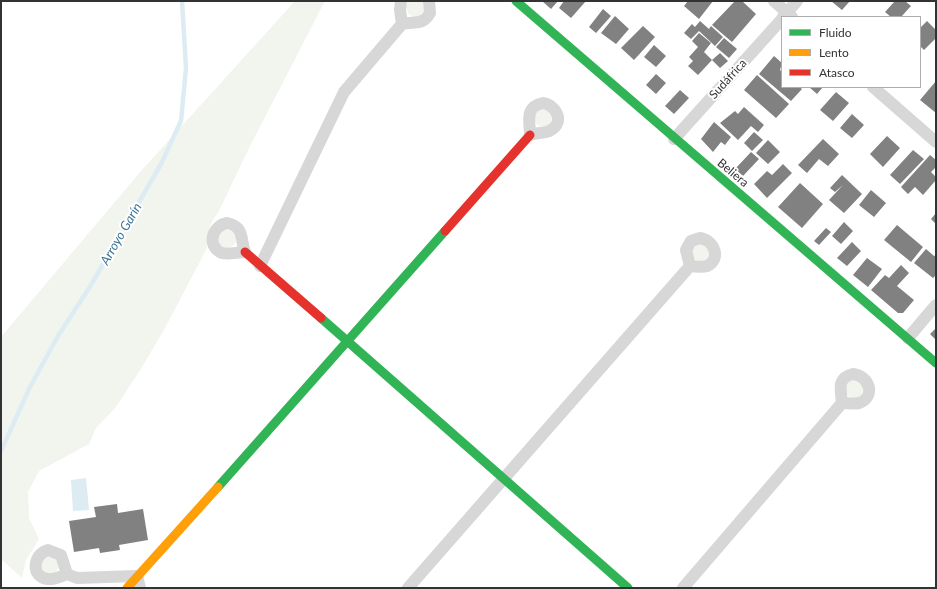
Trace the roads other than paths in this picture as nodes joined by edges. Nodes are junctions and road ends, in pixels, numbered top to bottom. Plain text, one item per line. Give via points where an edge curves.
1 (401, 1) edge
2 (429, 1) edge
3 (516, 1) edge
4 (774, 1) edge
5 (797, 1) edge
6 (786, 16) edge
7 (781, 21) edge
8 (402, 24) junction
9 (874, 88) edge
10 (530, 135) dead end
11 (674, 139) junction
12 (936, 142) edge
13 (244, 252) dead end
14 (260, 266) junction
15 (690, 266) dead end
16 (936, 305) edge
17 (908, 338) junction
18 (348, 343) junction
19 (936, 363) edge
20 (842, 403) dead end
21 (503, 479) junction
22 (67, 574) dead end
23 (138, 582) edge
24 (126, 588) edge
25 (408, 588) edge
26 (628, 588) edge
27 (683, 588) edge

1 - 8 street
2 - 8 street via 430,13 424,21
3 - 11 street, Beliera
4 - 6 street
5 - 6 street, Sudáfrica
7 - 11 street, Sudáfrica
8 - 14 street via 344,92
9 - 12 street
10 - 18 street
11 - 17 street, Beliera
13 - 14 street
14 - 18 street
15 - 21 street
16 - 17 street
17 - 19 street, Beliera
18 - 21 street
18 - 23 street
20 - 27 street
21 - 25 street
21 - 26 street
22 - 23 street via 77,578
23 - 24 street

